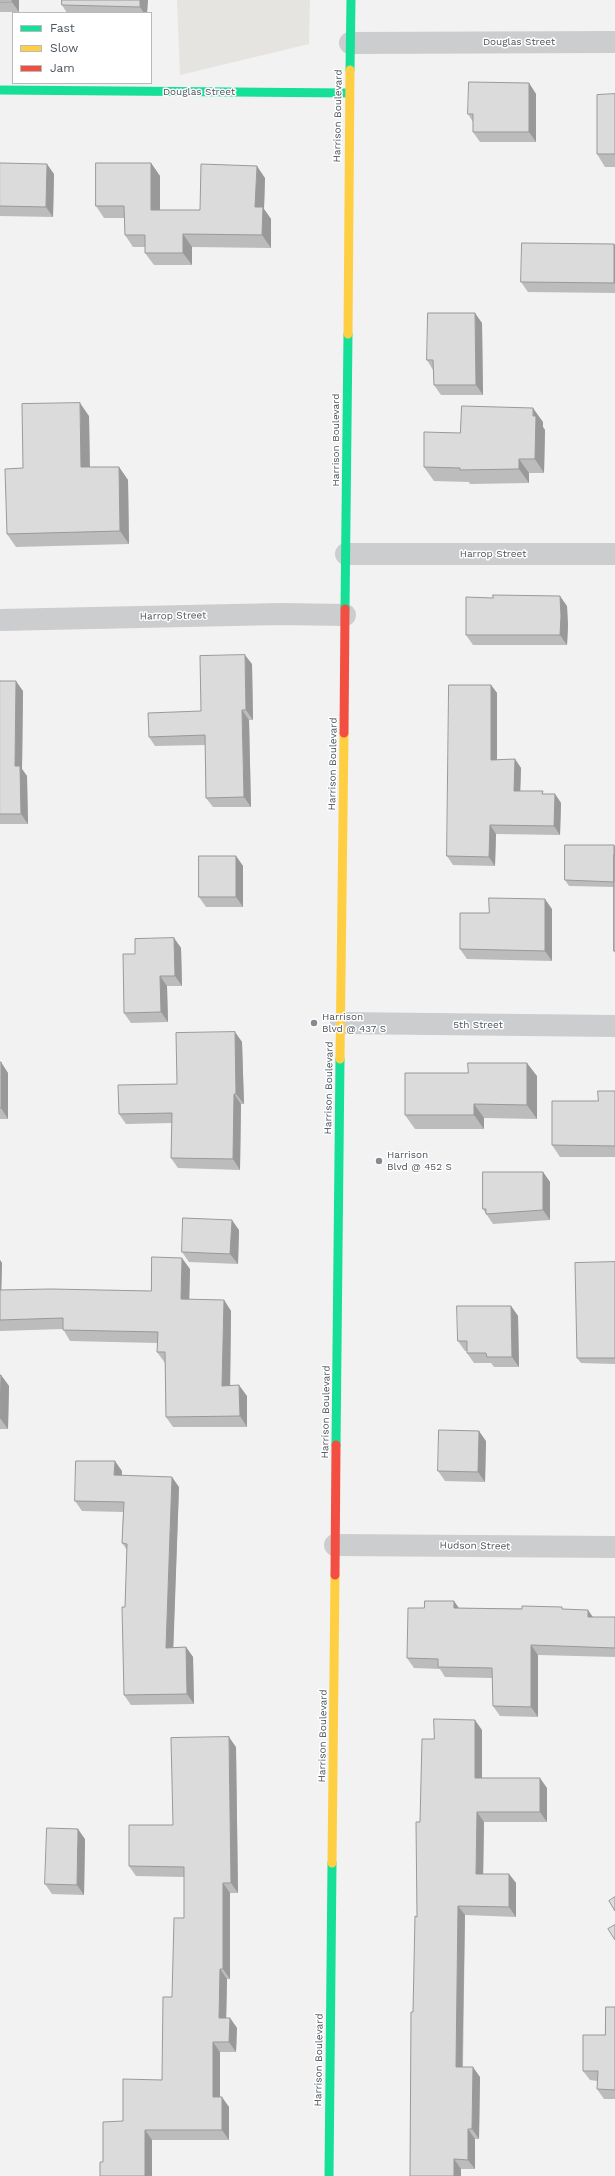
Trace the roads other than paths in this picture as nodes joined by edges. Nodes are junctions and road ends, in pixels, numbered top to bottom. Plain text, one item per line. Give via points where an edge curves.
1 (350, 0) edge
2 (615, 42) edge
3 (350, 43) junction
4 (0, 90) edge
5 (349, 93) junction
6 (346, 554) junction
7 (615, 554) edge
8 (345, 615) junction
9 (0, 620) edge
10 (341, 1023) junction
11 (615, 1026) edge
12 (336, 1545) junction
13 (615, 1547) edge
14 (329, 2176) edge

1 - 3 main road, Harrison Boulevard
2 - 3 street, Douglas Street
3 - 5 main road, Harrison Boulevard
4 - 5 main road, Douglas Street
5 - 6 main road, Harrison Boulevard
6 - 7 street, Harrop Street
6 - 8 main road, Harrison Boulevard
8 - 9 street, Harrop Street via 272,614
8 - 10 main road, Harrison Boulevard
10 - 11 street, 5th Street
10 - 12 main road, Harrison Boulevard
12 - 13 street, Hudson Street
12 - 14 main road, Harrison Boulevard

